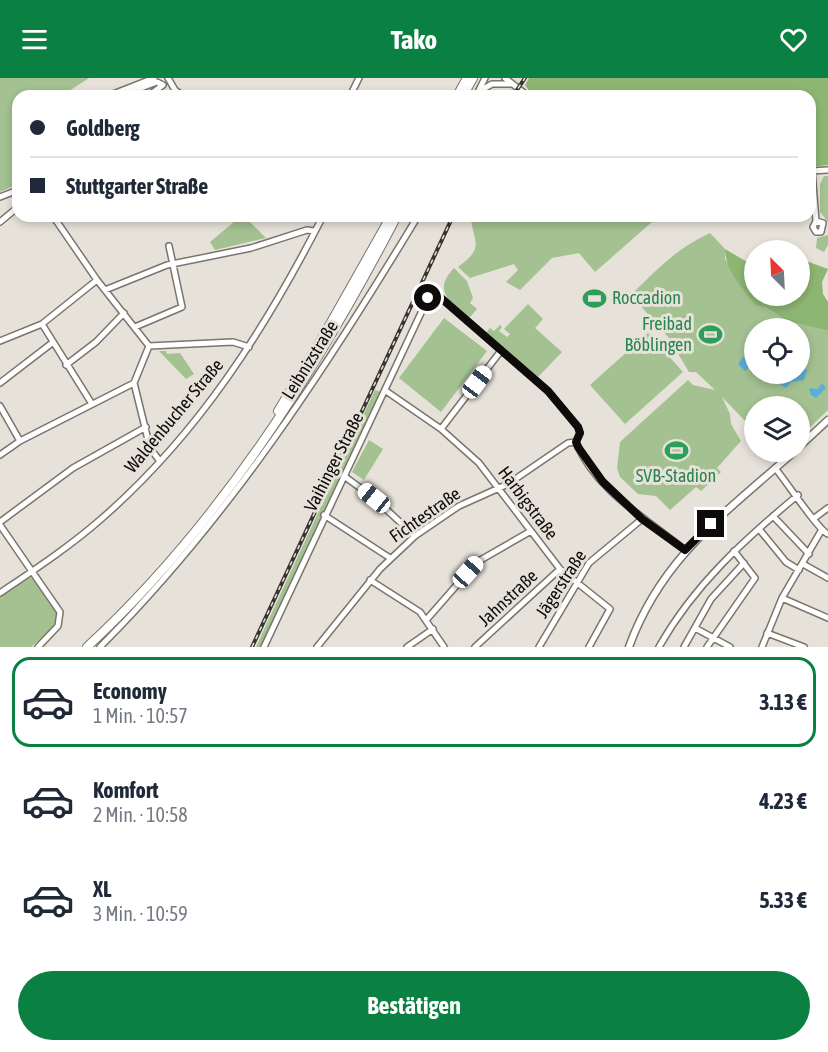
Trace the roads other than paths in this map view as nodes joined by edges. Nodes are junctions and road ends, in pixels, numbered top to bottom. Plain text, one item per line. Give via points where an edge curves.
1 (154, 78) edge
2 (496, 78) edge
3 (506, 79) edge
4 (123, 90) edge
5 (136, 90) edge
6 (156, 90) edge
7 (483, 90) edge
8 (520, 90) edge
9 (12, 212) edge
10 (0, 222) edge
11 (57, 222) edge
12 (320, 222) edge
13 (388, 222) edge
14 (394, 222) edge
15 (414, 222) edge
16 (315, 231) junction
17 (169, 246) dead end
18 (173, 265) junction
19 (97, 280) junction
20 (105, 290) junction
21 (124, 313) junction
22 (42, 324) junction
23 (135, 327) junction
24 (0, 341) edge
25 (52, 343) junction
26 (149, 346) junction
27 (249, 347) junction
28 (500, 352) junction
29 (66, 365) junction
30 (0, 383) edge
31 (134, 383) junction
32 (386, 391) junction
33 (92, 404) junction
34 (0, 406) edge
35 (828, 420) edge
36 (146, 427) junction
37 (441, 429) junction
38 (810, 437) edge
39 (20, 441) junction
40 (576, 442) junction
41 (0, 455) edge
42 (159, 460) junction
43 (782, 462) edge
44 (775, 468) junction
45 (344, 476) junction
46 (500, 489) junction
47 (798, 495) junction
48 (828, 508) edge
49 (324, 515) junction
50 (773, 516) junction
51 (642, 519) junction
52 (813, 519) junction
53 (0, 523) edge
54 (759, 529) junction
55 (531, 531) junction
56 (821, 531) junction
57 (828, 534) edge
58 (415, 536) junction
59 (685, 550) junction
60 (734, 551) junction
61 (809, 554) junction
62 (390, 558) junction
63 (744, 563) junction
64 (801, 567) junction
65 (560, 569) junction
66 (33, 571) junction
67 (828, 578) edge
68 (370, 580) junction
69 (576, 582) junction
70 (0, 593) edge
71 (782, 598) junction
72 (828, 618) edge
73 (427, 619) junction
74 (695, 628) junction
75 (433, 629) junction
76 (767, 633) junction
77 (712, 638) junction
78 (38, 647) edge
79 (81, 647) edge
80 (87, 647) edge
81 (100, 647) edge
82 (264, 647) edge
83 (317, 647) edge
84 (407, 647) edge
85 (444, 647) edge
86 (475, 647) edge
87 (539, 647) edge
88 (589, 647) edge
89 (629, 647) edge
90 (659, 647) edge
91 (684, 647) edge
92 (707, 647) edge
93 (730, 647) edge
94 (762, 647) edge
95 (804, 647) edge

1 - 4 street
2 - 3 street
3 - 7 street
3 - 8 street
5 - 6 street via 157,82 163,85
9 - 10 street
11 - 19 street
12 - 16 street, Waldenbucher Straße
13 - 79 highway via 326,333 266,429 189,531 128,601
14 - 80 highway via 324,346 265,440 194,533
15 - 81 street, Leibnizstraße via 273,444 219,513
16 - 18 street
16 - 27 street, Waldenbucher Straße
17 - 18 street
18 - 20 street
18 - 23 street via 181,308
19 - 20 street
19 - 22 street
20 - 21 street
21 - 23 street
21 - 29 street
22 - 24 street
22 - 25 street
23 - 26 street
25 - 29 street
25 - 30 street
26 - 27 street via 233,342
26 - 31 street
27 - 42 street, Waldenbucher Straße via 214,398
28 - 32 street, Vaihinger Straße via 435,294 426,301
28 - 37 street
28 - 40 street via 565,410 580,431
29 - 33 street
31 - 33 street
31 - 36 street
32 - 37 street, Harbigstraße
32 - 45 street, Vaihinger Straße
33 - 39 street
34 - 39 street
35 - 38 main road
36 - 42 street via 150,448
36 - 53 street via 73,468
37 - 46 street, Harbigstraße via 479,463
39 - 41 street
40 - 46 street, Fichtestraße via 568,443
40 - 51 street via 603,482
42 - 66 street, Waldenbucher Straße via 101,519
43 - 44 main road
44 - 47 street
44 - 59 main road
45 - 49 street, Vaihinger Straße
45 - 58 street
46 - 55 street, Harbigstraße
46 - 58 street, Fichtestraße via 459,506
47 - 50 street
47 - 52 street
48 - 52 street
49 - 62 street
49 - 82 street, Vaihinger Straße
50 - 54 street
50 - 61 street
51 - 59 street
51 - 69 street, Jägerstraße via 597,555
52 - 56 street
53 - 66 street
54 - 60 street
54 - 64 street via 786,562
55 - 65 street, Harbigstraße
55 - 73 street via 477,562
56 - 57 street
56 - 61 street
58 - 62 street, Fichtestraße
59 - 89 main road via 650,600
60 - 63 street
60 - 90 street via 698,588
61 - 64 street
62 - 68 street, Fichtestraße
63 - 74 street via 718,589
63 - 77 street via 755,578
64 - 67 street
64 - 71 street
65 - 69 street, Harbigstraße
65 - 86 street, Jahnstraße
66 - 70 street, Waldenbucher Straße
66 - 78 street via 58,605 61,619
68 - 73 street via 405,600
68 - 83 street, Fichtestraße
69 - 87 street, Jägerstraße
69 - 88 street, Harbigstraße via 610,609
71 - 72 street
71 - 76 street
73 - 75 street
74 - 77 street
74 - 91 street
75 - 84 street
75 - 85 street
76 - 94 street
76 - 95 street
77 - 92 street
77 - 93 street

